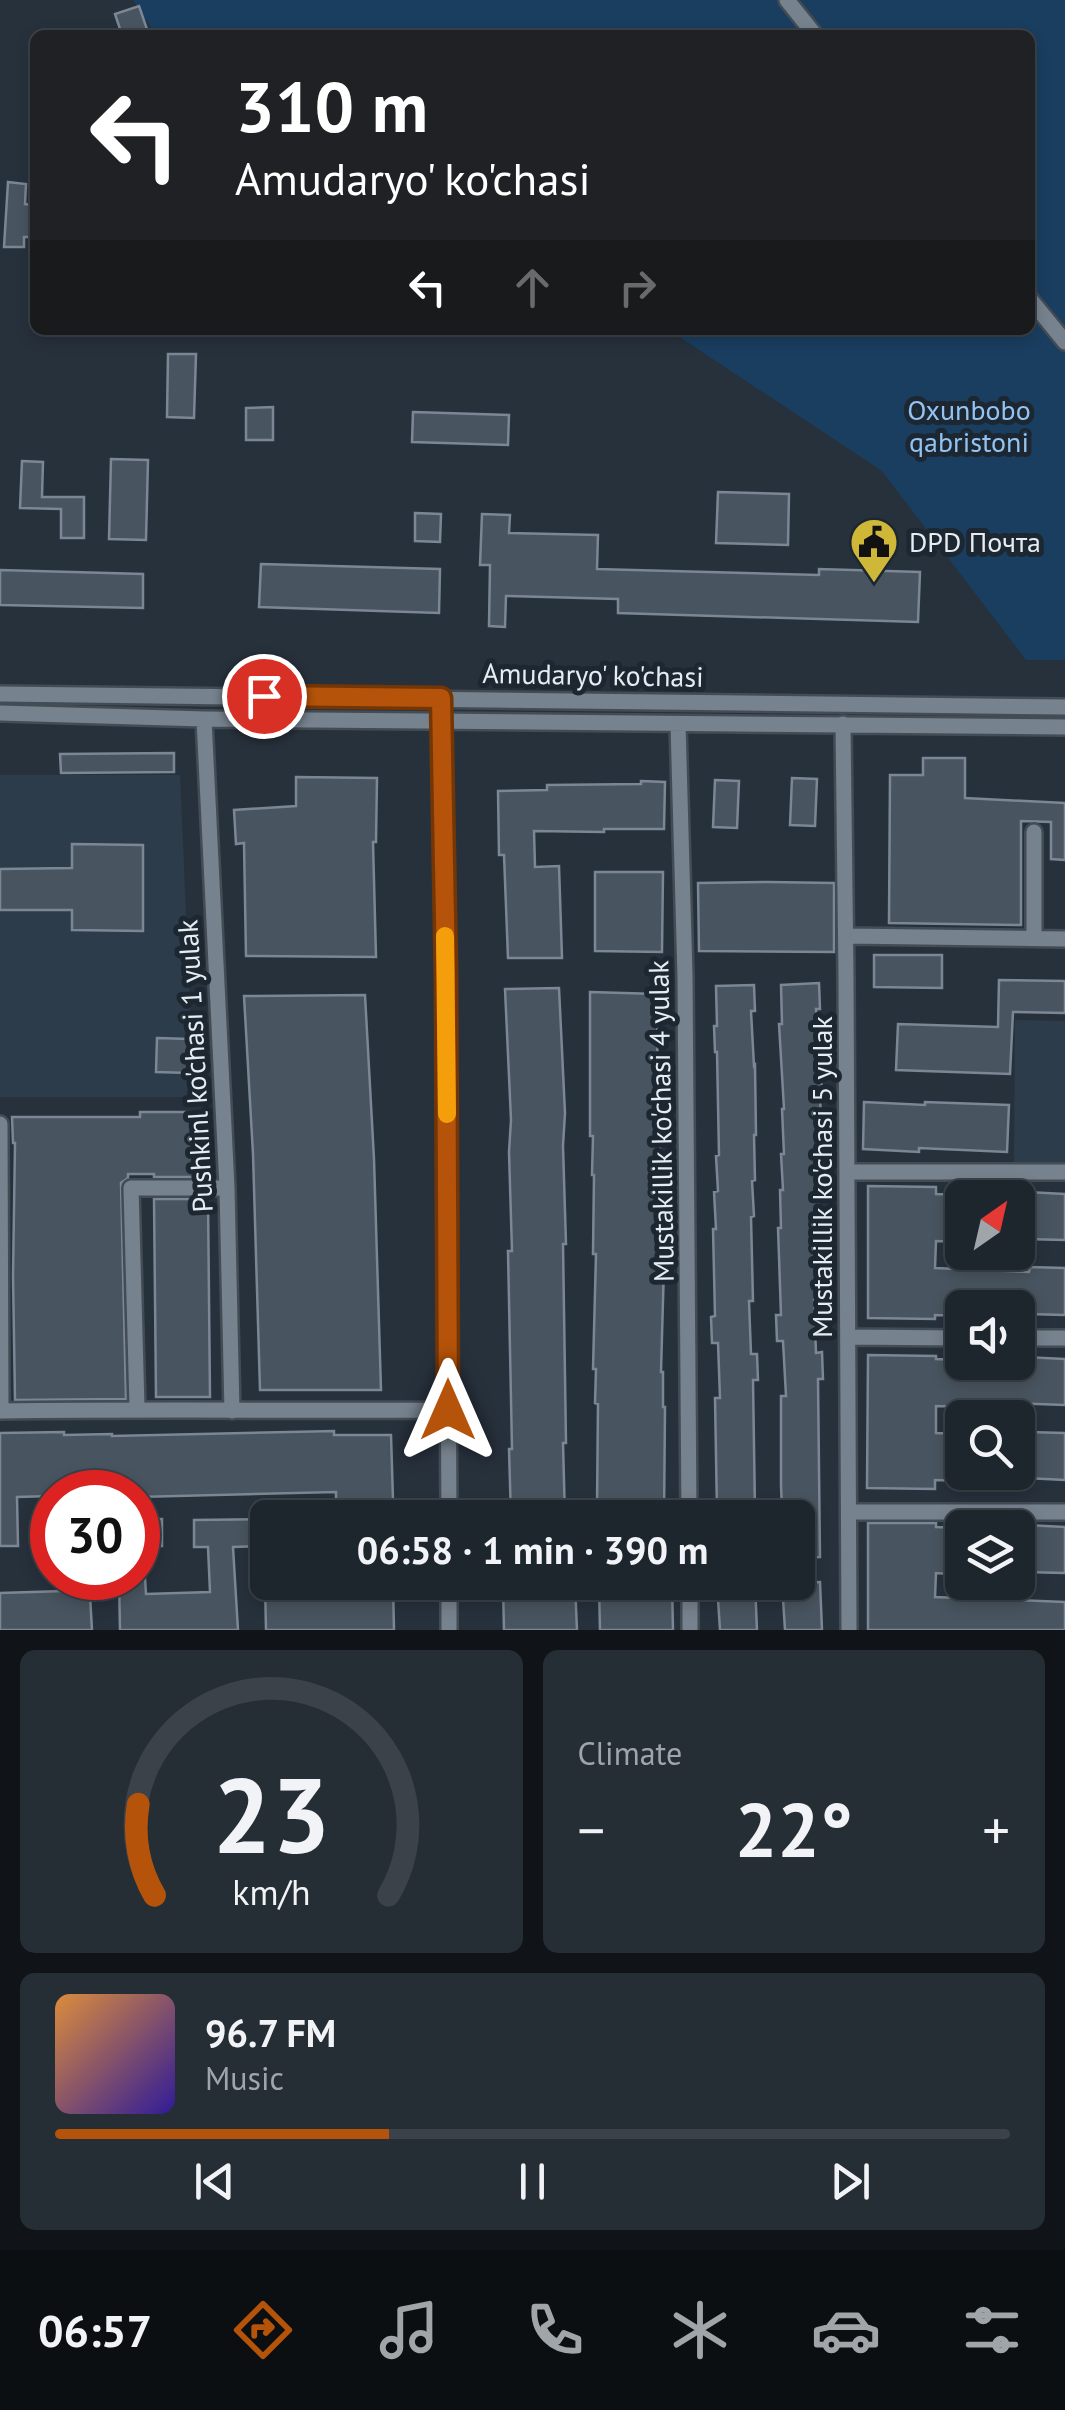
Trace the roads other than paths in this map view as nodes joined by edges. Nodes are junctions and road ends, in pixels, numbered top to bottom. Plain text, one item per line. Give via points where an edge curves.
1 (787, 0) edge
2 (812, 30) edge
3 (1035, 304) edge
4 (1065, 342) edge
5 (0, 694) edge
6 (441, 698) junction
7 (1065, 706) edge
8 (0, 713) edge
9 (204, 718) junction
10 (442, 722) junction
11 (678, 724) junction
12 (843, 724) junction
13 (1065, 727) edge
14 (1034, 832) dead end
15 (846, 936) junction
16 (1034, 938) junction
17 (1065, 940) edge
18 (0, 1124) edge
19 (848, 1172) junction
20 (1065, 1172) edge
21 (227, 1188) junction
22 (848, 1337) junction
23 (945, 1338) edge
24 (1035, 1338) edge
25 (1065, 1338) edge
26 (137, 1408) junction
27 (448, 1410) junction
28 (1, 1411) edge
29 (232, 1411) junction
30 (449, 1500) edge
31 (690, 1500) edge
32 (849, 1512) junction
33 (1065, 1512) edge
34 (449, 1600) edge
35 (690, 1600) edge
36 (449, 1630) edge
37 (690, 1630) edge
38 (850, 1630) edge

1 - 2 street
3 - 4 street
5 - 6 street, Amudaryo' ko'chasi
6 - 7 street, Amudaryo' ko'chasi
6 - 10 street
8 - 9 street
9 - 10 street
9 - 21 street, Pushkinl ko'chasi 1 yulak
10 - 11 street
10 - 27 street
11 - 12 street
11 - 31 street, Mustakillik ko'chasi 4 yulak
12 - 13 street
12 - 15 street, Mustakillik ko'chasi 5 yulak
14 - 16 street
15 - 16 street
15 - 19 street, Mustakillik ko'chasi 5 yulak
16 - 17 street
18 - 28 street
19 - 20 street
19 - 22 street, Mustakillik ko'chasi 5 yulak
21 - 26 street via 130,1188
21 - 29 street, Pushkinl ko'chasi 1 yulak
22 - 23 street
22 - 32 street, Mustakillik ko'chasi 5 yulak
24 - 25 street
26 - 28 street
26 - 29 street
27 - 29 street
27 - 30 street
32 - 33 street
32 - 38 street, Mustakillik ko'chasi 5 yulak
34 - 36 street
35 - 37 street

